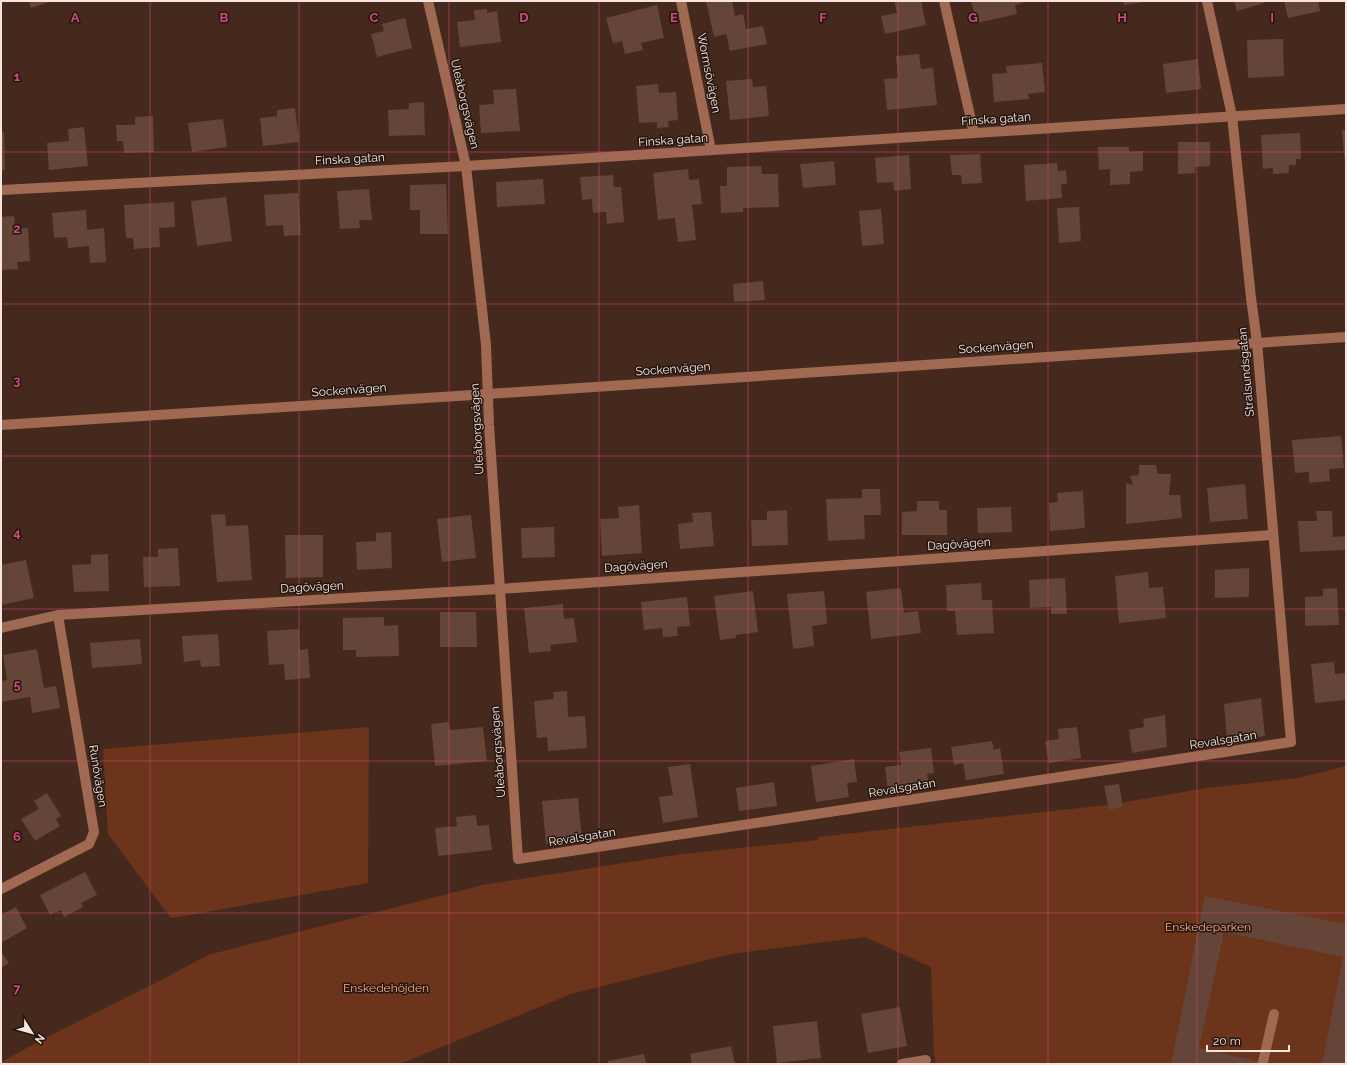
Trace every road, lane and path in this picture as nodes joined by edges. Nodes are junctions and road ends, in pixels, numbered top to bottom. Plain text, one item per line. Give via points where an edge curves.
1 (428, 1) edge
2 (681, 1) edge
3 (944, 1) edge
4 (1208, 1) edge
5 (1346, 109) edge
6 (1232, 116) junction
7 (974, 133) junction
8 (711, 150) junction
9 (466, 166) junction
10 (1, 190) edge
11 (1346, 336) edge
12 (1257, 342) junction
13 (488, 394) junction
14 (1, 425) edge
15 (1273, 535) junction
16 (500, 589) junction
17 (58, 614) junction
18 (1, 628) edge
19 (1291, 742) joint
20 (518, 859) joint
21 (1, 889) edge
22 (1274, 1014) dead end
23 (926, 1060) dead end
24 (1263, 1062) dead end
25 (902, 1064) edge

1 - 9 street, Uleåborgsvägen
2 - 8 street, Wormsövägen
3 - 7 street
4 - 6 street, Stralsundsgatan
5 - 6 street, Finska gatan
6 - 7 street, Finska gatan
6 - 12 street, Stralsundsgatan
7 - 8 street, Finska gatan
8 - 9 street, Finska gatan
9 - 10 street, Finska gatan
9 - 13 street, Uleåborgsvägen via 486,345
11 - 12 street, Sockenvägen
12 - 13 street, Sockenvägen
12 - 15 street, Stralsundsgatan
13 - 14 street, Sockenvägen
13 - 16 street, Uleåborgsvägen
15 - 16 street, Dagövägen
15 - 19 street, Stralsundsgatan
16 - 17 street, Dagövägen
16 - 20 street, Uleåborgsvägen
17 - 18 street, Dagövägen
17 - 21 street, Runövägen via 94,832 89,844
19 - 20 street, Revalsgatan
22 - 24 street
23 - 25 street

